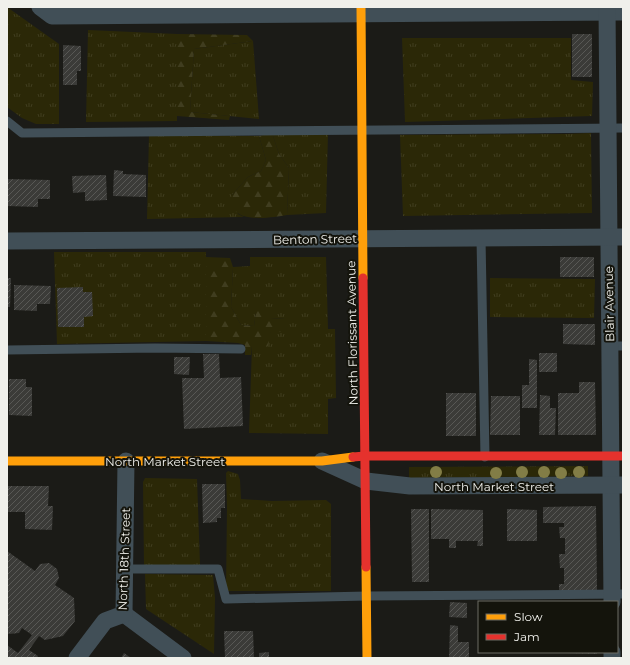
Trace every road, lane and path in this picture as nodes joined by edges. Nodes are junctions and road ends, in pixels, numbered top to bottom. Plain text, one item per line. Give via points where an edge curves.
1 (40, 7) edge
2 (361, 10) edge
3 (482, 10) edge
4 (612, 11) edge
5 (7, 121) edge
6 (615, 128) edge
7 (362, 129) junction
8 (616, 237) edge
9 (363, 238) junction
10 (481, 238) junction
11 (7, 241) edge
12 (616, 346) edge
13 (241, 349) dead end
14 (7, 350) edge
15 (365, 456) junction
16 (617, 457) edge
17 (485, 458) junction
18 (7, 461) edge
19 (322, 461) junction
20 (126, 462) junction
21 (366, 480) junction
22 (617, 485) edge
23 (125, 569) junction
24 (366, 596) junction
25 (616, 597) edge
26 (124, 614) junction
27 (77, 658) edge
28 (183, 658) edge
29 (367, 658) edge

1 - 2 street via 52,16
2 - 3 street
2 - 7 main road, North Florissant Avenue
3 - 4 street
4 - 6 street, Blair Avenue
5 - 7 lane via 22,133
6 - 7 lane
6 - 8 street, Blair Avenue
7 - 9 main road, North Florissant Avenue
8 - 10 street, Benton Street
8 - 12 street, Blair Avenue
9 - 10 street, Benton Street
9 - 11 street, Benton Street
9 - 15 main road, North Florissant Avenue
10 - 17 lane
12 - 16 street, Blair Avenue
13 - 14 lane
15 - 17 main road, North Market Street
15 - 19 main road, North Market Street
15 - 21 main road, North Florissant Avenue
16 - 17 main road, North Market Street
16 - 22 street, Blair Avenue
18 - 20 main road, North Market Street
19 - 20 main road, North Market Street
19 - 21 street, North Market Street
20 - 23 street, North 18th Street
21 - 22 street, North Market Street via 410,486
21 - 24 main road, North Florissant Avenue
22 - 25 street, Blair Avenue
23 - 24 lane via 218,569 226,599
23 - 26 street, North 18th Street
24 - 25 lane
24 - 29 main road, North Florissant Avenue
26 - 27 street, North 18th Street via 105,621
26 - 28 street

